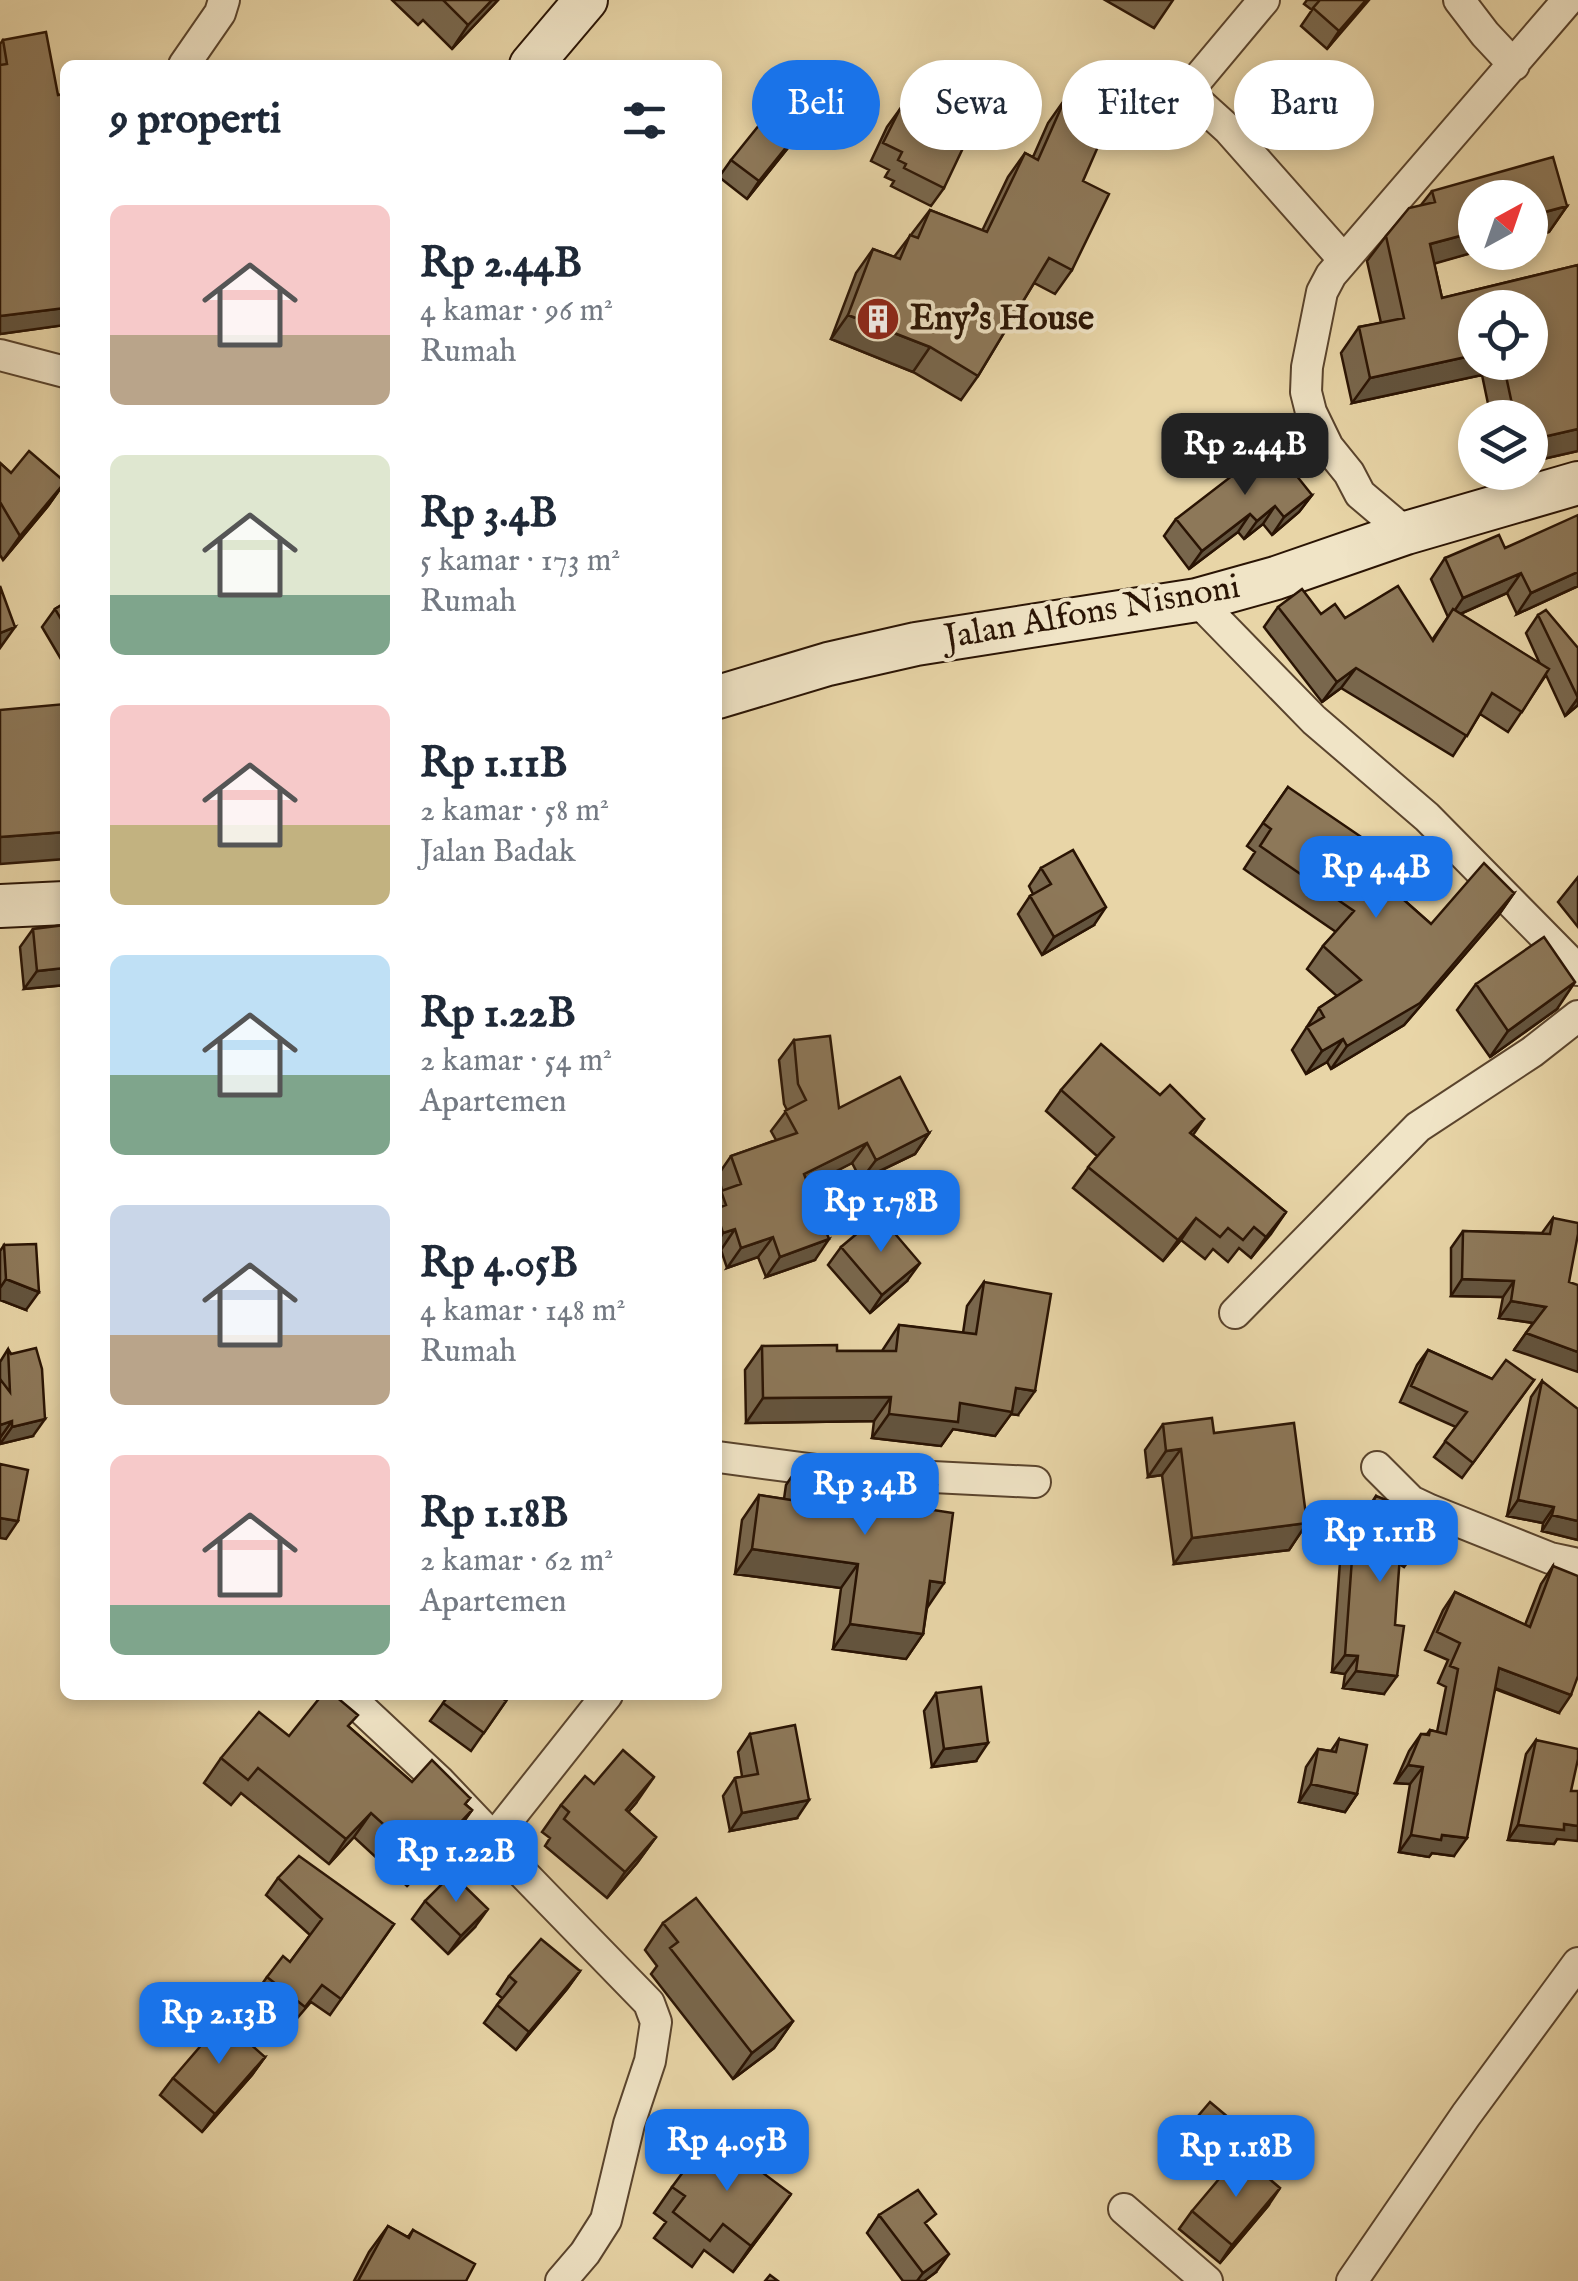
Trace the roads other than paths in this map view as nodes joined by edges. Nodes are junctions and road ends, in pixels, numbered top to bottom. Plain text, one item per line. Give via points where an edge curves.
1 (224, 0) edge
2 (586, 0) edge
3 (1264, 0) edge
4 (1459, 0) edge
5 (1568, 0) edge
6 (187, 60) edge
7 (535, 60) edge
8 (1514, 65) junction
9 (1344, 260) junction
10 (0, 356) edge
11 (60, 371) edge
12 (1578, 484) edge
13 (1406, 533) junction
14 (1196, 600) junction
15 (722, 696) edge
16 (60, 903) edge
17 (0, 906) edge
18 (1578, 970) edge
19 (1578, 1016) edge
20 (1234, 1313) dead end
21 (722, 1458) edge
22 (1377, 1467) dead end
23 (1035, 1482) dead end
24 (1578, 1564) edge
25 (353, 1700) edge
26 (603, 1700) edge
27 (499, 1844) junction
28 (1578, 1963) edge
29 (1124, 2210) dead end
30 (561, 2281) edge
31 (1207, 2281) edge
32 (1352, 2281) edge

1 - 6 street
2 - 7 main road
3 - 9 street via 1187,92
4 - 8 street
5 - 8 street
8 - 9 street
9 - 13 street via 1322,292 1307,367 1308,402 1360,494
10 - 11 street
12 - 13 main road, Jalan Alfons Nisnoni
13 - 14 main road, Jalan Alfons Nisnoni
14 - 15 main road, Jalan Alfons Nisnoni via 916,644
14 - 18 street
16 - 17 main road
19 - 20 street via 1418,1127
21 - 23 street via 832,1472
22 - 24 street via 1411,1501
25 - 27 street
26 - 27 street via 499,1828
27 - 30 street via 642,1994 656,2022 606,2220
28 - 32 street
29 - 31 street

